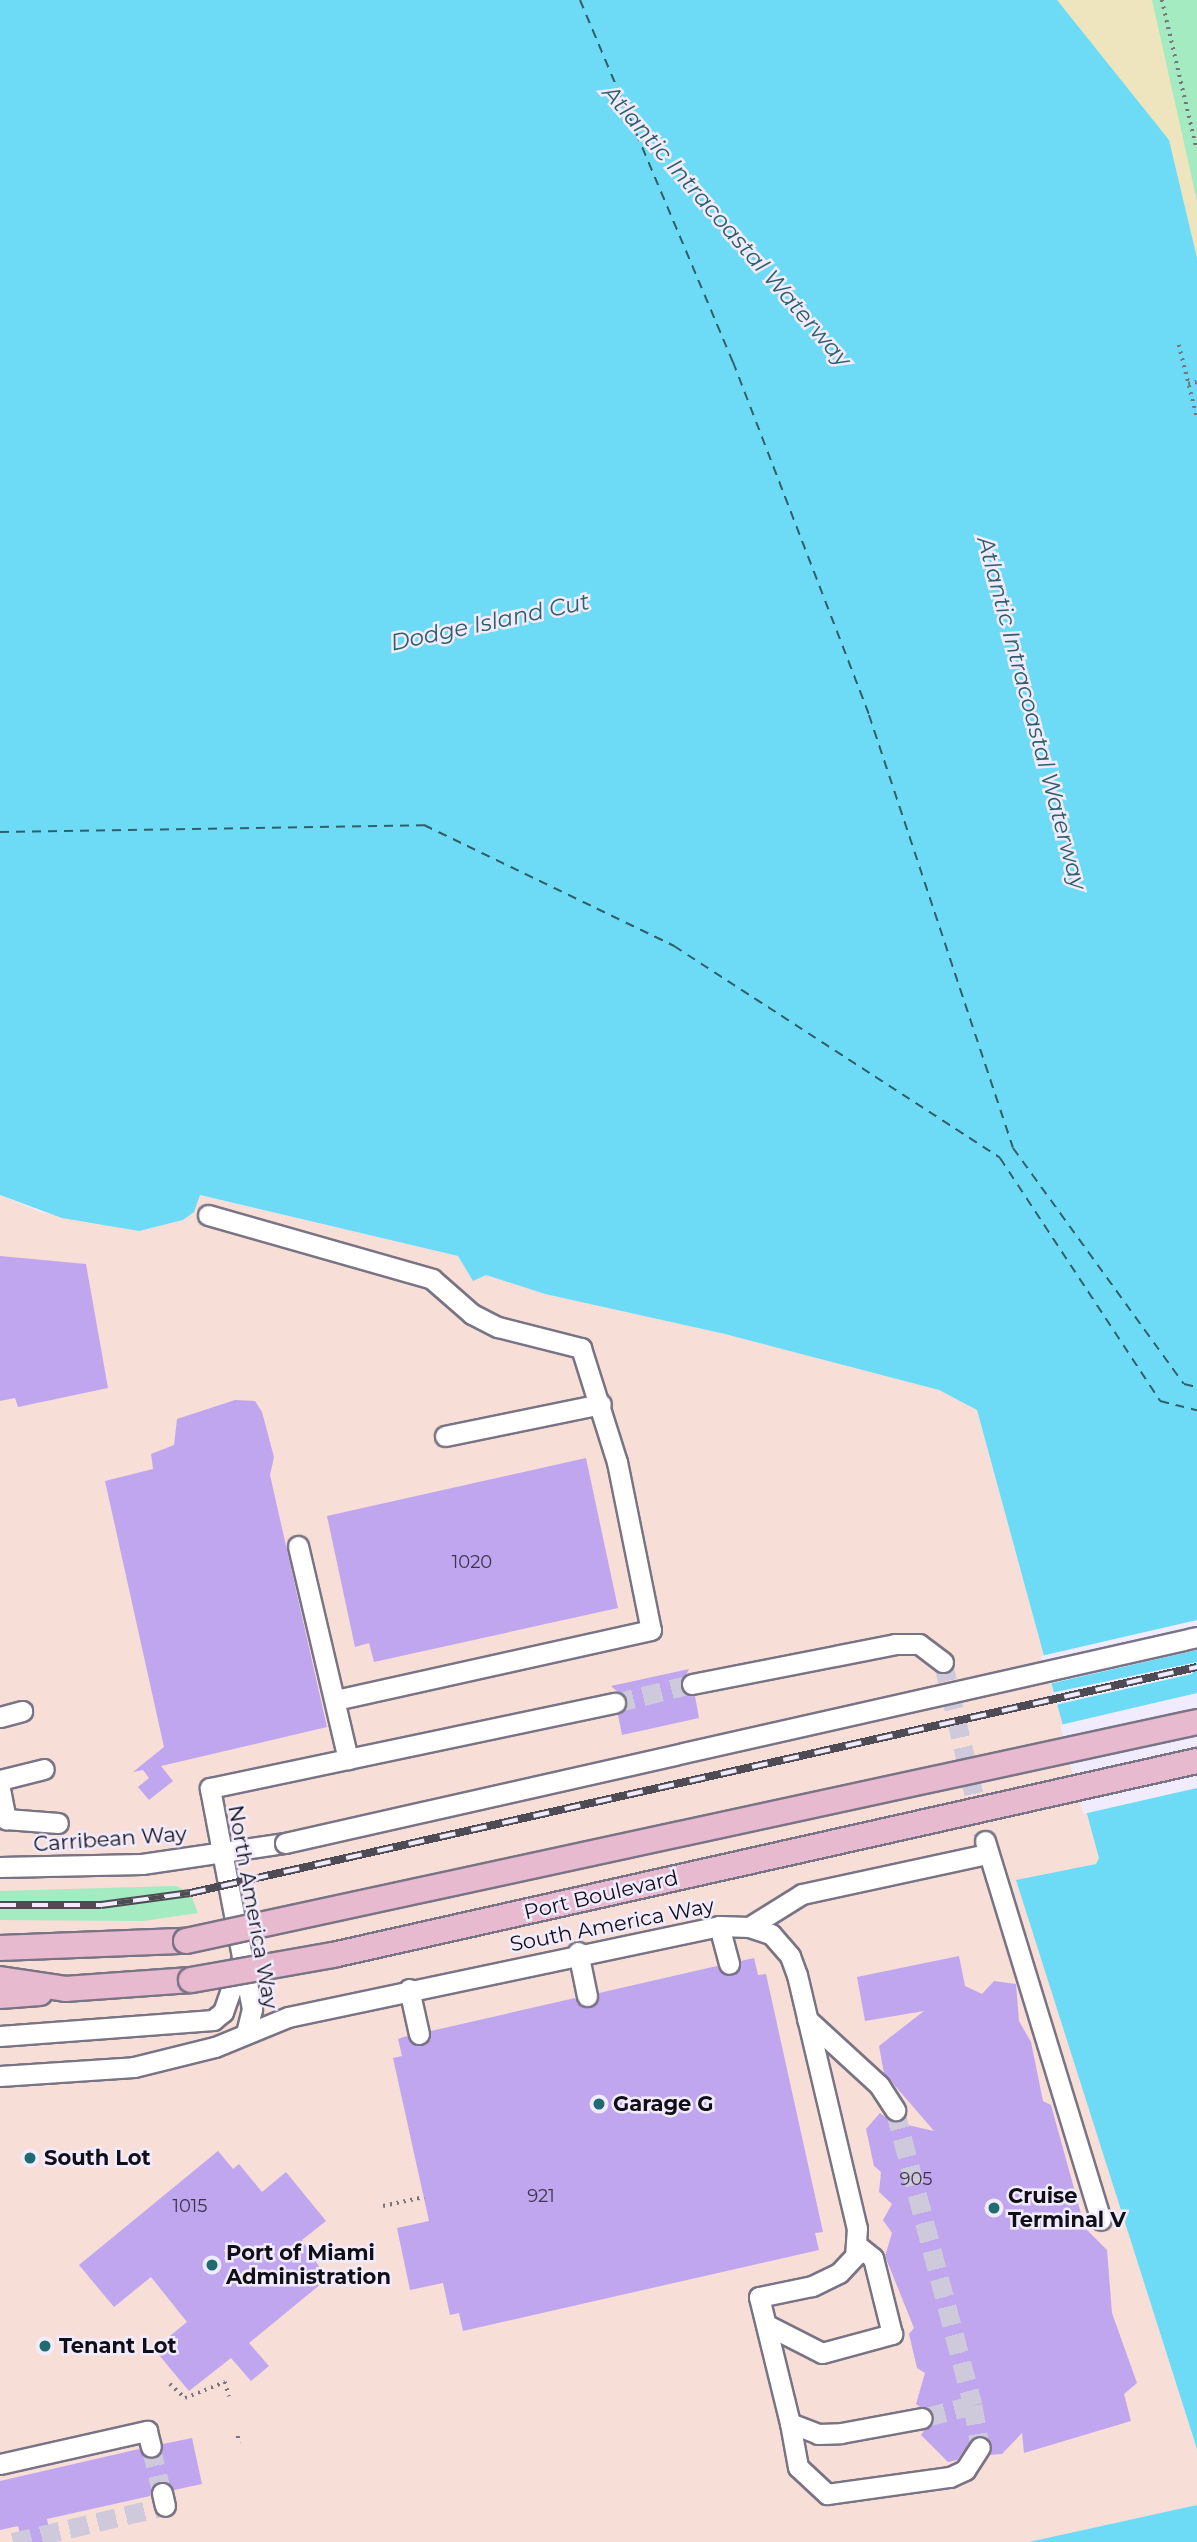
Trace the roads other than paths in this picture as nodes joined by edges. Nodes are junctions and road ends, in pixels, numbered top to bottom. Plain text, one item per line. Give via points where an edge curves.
1 (208, 1215) dead end
2 (601, 1404) junction
3 (445, 1436) dead end
4 (298, 1546) dead end
5 (1197, 1637) edge
6 (943, 1662) tunnel mouth
7 (692, 1684) tunnel mouth
8 (335, 1700) junction
9 (615, 1703) tunnel mouth
10 (22, 1711) dead end
11 (0, 1717) edge
12 (1197, 1721) edge
13 (348, 1759) junction
14 (1197, 1762) edge
15 (44, 1769) dead end
16 (0, 1780) edge
17 (0, 1789) edge
18 (58, 1823) dead end
19 (223, 1851) junction
20 (4, 1864) edge
21 (719, 1926) junction
22 (749, 1927) junction
23 (0, 1948) edge
24 (578, 1952) junction
25 (243, 1957) junction
26 (729, 1964) dead end
27 (0, 1979) edge
28 (65, 1989) junction
29 (409, 1989) junction
30 (0, 1996) edge
31 (587, 1996) dead end
32 (807, 2019) junction
33 (246, 2033) junction
34 (419, 2034) dead end
35 (0, 2036) edge
36 (0, 2076) edge
37 (895, 2110) tunnel mouth
38 (1101, 2220) dead end
39 (858, 2246) junction
40 (769, 2326) junction
41 (922, 2418) tunnel mouth
42 (790, 2423) junction
43 (149, 2439) dead end
44 (980, 2447) dead end
45 (0, 2464) edge

1 - 2 street via 432,1279 472,1314 498,1327 574,1344 588,1356
2 - 3 street
2 - 8 street via 651,1630
4 - 8 street
5 - 19 street, Carribean Way, bridge via 285,1843
6 - 7 street via 919,1644 895,1644
8 - 13 street
9 - 13 street
10 - 11 street
12 - 23 main road, Port Boulevard, bridge via 186,1941
13 - 19 street, North America Way via 210,1788
14 - 28 main road, Port Boulevard, bridge via 333,1955 191,1980
15 - 16 street
17 - 18 street via 6,1819
19 - 20 street, Carribean Way via 142,1864
19 - 25 street, North America Way
21 - 22 street, South America Way
21 - 24 street, South America Way
21 - 26 street
22 - 32 street, South America Way via 771,1934 790,1956
22 - 38 street via 802,1894 986,1847
24 - 29 street, South America Way
24 - 31 street
25 - 33 street, North America Way via 252,2009
25 - 35 street via 223,2012 213,2020
27 - 28 main road, Port Boulevard
28 - 30 main road
29 - 33 street, South America Way via 288,2017
29 - 34 street
32 - 37 street via 879,2085
32 - 39 street, South America Way
33 - 36 street, South America Way via 215,2047 135,2067
39 - 40 street via 848,2265 812,2286 760,2297
39 - 40 street via 873,2258 892,2334 822,2353
40 - 42 street
41 - 42 street via 818,2434
42 - 44 street via 798,2468 827,2494 950,2477 965,2470
43 - 45 street

